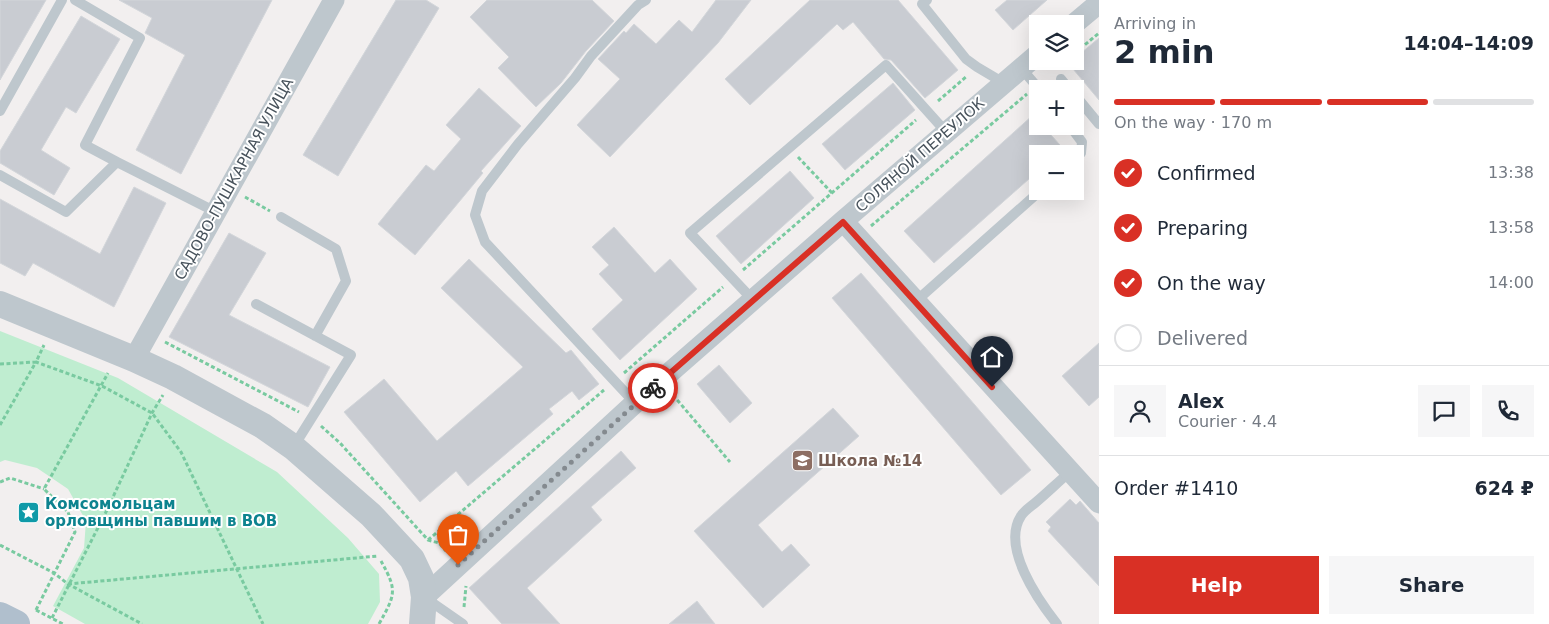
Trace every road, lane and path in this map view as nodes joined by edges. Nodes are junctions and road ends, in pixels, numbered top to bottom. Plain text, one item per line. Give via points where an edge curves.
1 (62, 0) edge
2 (75, 0) edge
3 (334, 0) edge
4 (646, 0) edge
5 (927, 0) edge
6 (1099, 3) edge
7 (1084, 16) edge
8 (1099, 33) edge
9 (1084, 46) edge
10 (1029, 61) edge
11 (977, 68) junction
12 (1021, 68) junction
13 (1032, 80) edge
14 (1004, 83) junction
15 (1029, 95) edge
16 (1084, 106) edge
17 (0, 111) edge
18 (927, 111) junction
19 (1099, 124) edge
20 (946, 132) junction
21 (790, 147) junction
22 (117, 162) junction
23 (0, 175) edge
24 (229, 188) junction
25 (832, 193) junction
26 (1030, 200) edge
27 (216, 212) junction
28 (281, 217) joint
29 (843, 222) junction
30 (857, 238) junction
31 (733, 279) junction
32 (753, 300) junction
33 (915, 302) junction
34 (0, 304) edge
35 (256, 304) dead end
36 (315, 336) junction
37 (47, 341) dead end
38 (185, 353) dead end
39 (36, 362) junction
40 (123, 363) junction
41 (0, 364) edge
42 (615, 381) junction
43 (165, 383) junction
44 (102, 386) junction
45 (680, 388) dead end
46 (666, 393) junction
47 (635, 403) junction
48 (152, 413) junction
49 (0, 425) edge
50 (294, 447) junction
51 (730, 462) dead end
52 (1070, 472) junction
53 (0, 482) edge
54 (44, 489) junction
55 (1099, 503) edge
56 (428, 540) dead end
57 (0, 545) edge
58 (372, 549) dead end
59 (378, 556) junction
60 (238, 569) junction
61 (54, 573) junction
62 (470, 580) dead end
63 (68, 584) junction
64 (424, 597) junction
65 (0, 616) edge
66 (26, 617) edge
67 (52, 618) dead end
68 (463, 620) edge
69 (142, 624) edge
70 (263, 624) edge
71 (379, 624) edge
72 (422, 624) edge
73 (1057, 624) edge

1 - 17 lane
2 - 22 lane via 140,38 85,145
3 - 24 street, САДОВО-ПУШКАРНАЯ УЛИЦА
4 - 42 lane via 591,56 518,144 482,191 475,215 485,242
5 - 11 lane via 922,4
6 - 7 street
8 - 9 path
10 - 12 street, СОЛЯНОЙ ПЕРЕУЛОК
11 - 14 lane
11 - 18 path
12 - 13 lane
12 - 14 street, СОЛЯНОЙ ПЕРЕУЛОК
14 - 20 street, СОЛЯНОЙ ПЕРЕУЛОК
15 - 30 path
16 - 19 lane
18 - 20 lane
18 - 21 lane via 886,65
18 - 25 path
20 - 29 street, СОЛЯНОЙ ПЕРЕУЛОК
21 - 25 path
21 - 31 lane via 690,233
22 - 23 lane via 66,212
22 - 27 lane
24 - 27 street, САДОВО-ПУШКАРНАЯ УЛИЦА
24 - 28 path
25 - 31 path
26 - 33 lane
27 - 40 street, САДОВО-ПУШКАРНАЯ УЛИЦА
28 - 36 lane via 336,249 346,281
29 - 30 street
29 - 32 street, СОЛЯНОЙ ПЕРЕУЛОК
30 - 33 street
31 - 32 lane
31 - 42 path
32 - 46 street, СОЛЯНОЙ ПЕРЕУЛОК
33 - 52 street
34 - 40 street
35 - 36 lane
36 - 50 lane via 351,355
37 - 39 path
38 - 43 path
39 - 41 path
39 - 44 path
39 - 49 path
40 - 43 street
40 - 44 path
42 - 47 lane
42 - 56 path
43 - 48 path via 164,393
43 - 50 street via 263,426
44 - 48 path
44 - 54 path
45 - 46 path
46 - 47 street, СОЛЯНОЙ ПЕРЕУЛОК
46 - 51 path
47 - 64 street, СОЛЯНОЙ ПЕРЕУЛОК
48 - 60 path via 181,452
48 - 63 path
50 - 64 street via 371,515 412,559 421,578
52 - 55 street
52 - 73 lane via 1022,515 1016,526 1015,543 1025,573 1039,601
53 - 54 path via 10,478
54 - 61 path via 68,512 75,532
57 - 61 path
58 - 59 path
59 - 60 path
59 - 71 path via 392,581 392,600
60 - 63 path
60 - 70 path
61 - 63 path
61 - 66 path
62 - 68 path via 466,584
63 - 67 path
63 - 69 path
64 - 68 lane
64 - 72 street
65 - 66 main road

